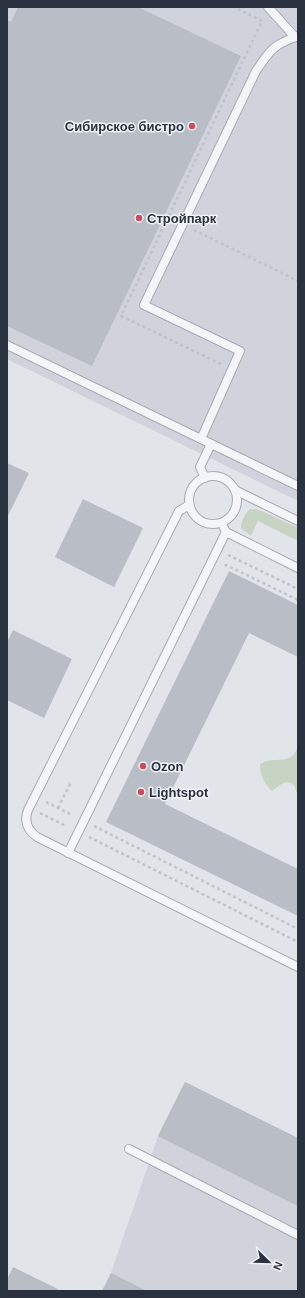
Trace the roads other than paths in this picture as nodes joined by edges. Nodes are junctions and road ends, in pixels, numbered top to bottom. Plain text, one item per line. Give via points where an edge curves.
1 (268, 7) edge
2 (296, 36) edge
3 (7, 345) edge
4 (200, 439) junction
5 (211, 444) junction
6 (205, 478) junction
7 (298, 486) edge
8 (235, 490) junction
9 (189, 505) junction
10 (298, 522) edge
11 (222, 523) junction
12 (226, 532) junction
13 (298, 568) edge
14 (68, 853) junction
15 (298, 967) edge
16 (130, 1149) dead end
17 (298, 1235) edge

1 - 2 lane
2 - 4 lane via 270,50 256,71 144,305 240,351
3 - 4 lane
4 - 5 lane
5 - 6 lane via 200,467
5 - 7 lane
6 - 8 lane via 218,476 225,479
6 - 9 lane via 192,489
8 - 10 lane
8 - 11 lane via 237,506 229,519
9 - 11 lane via 192,513 205,524
9 - 14 lane via 179,511 26,816 28,828 32,833
11 - 12 lane
12 - 13 lane
12 - 14 lane
14 - 15 lane
16 - 17 lane

